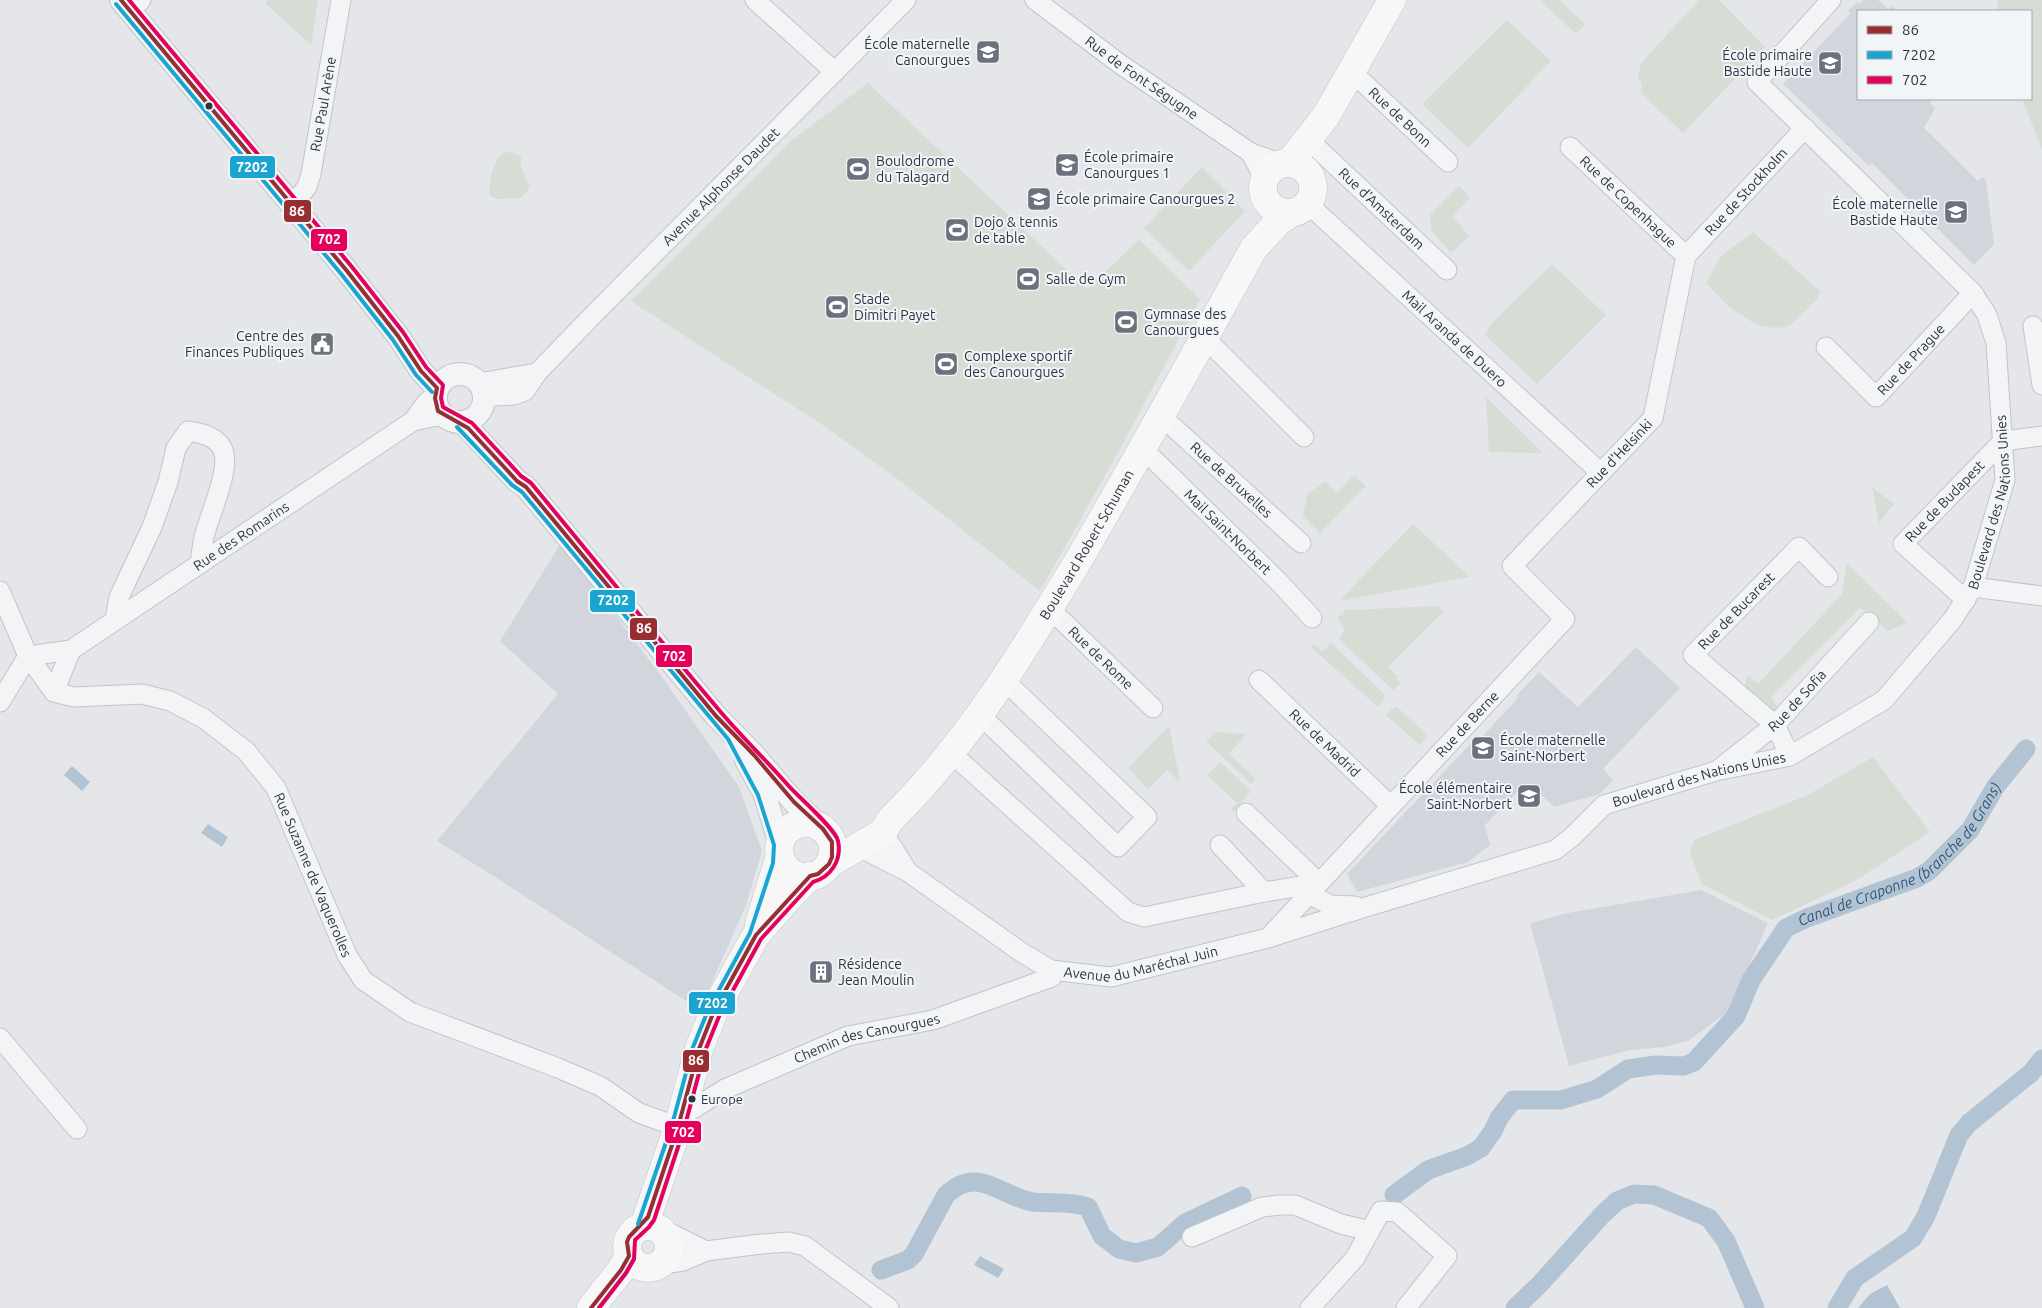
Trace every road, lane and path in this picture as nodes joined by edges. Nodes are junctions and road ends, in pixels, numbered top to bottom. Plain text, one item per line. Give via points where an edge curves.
1 (341, 0) edge
2 (755, 0) edge
3 (906, 0) edge
4 (1035, 0) edge
5 (1392, 0) edge
6 (1831, 0) edge
7 (131, 4) edge
8 (835, 72) junction
9 (1352, 72) junction
10 (1326, 116) junction
11 (1804, 128) junction
12 (1316, 147) junction
13 (1570, 147) dead end
14 (1448, 162) dead end
15 (1287, 186) junction
16 (292, 204) junction
17 (1686, 256) junction
18 (1448, 270) dead end
19 (1973, 292) junction
20 (2033, 326) dead end
21 (1204, 337) junction
22 (1826, 348) dead end
23 (2042, 385) edge
24 (440, 386) junction
25 (481, 398) junction
26 (1161, 416) junction
27 (452, 419) junction
28 (413, 421) junction
29 (2042, 436) edge
30 (1304, 437) dead end
31 (2003, 441) junction
32 (1142, 448) junction
33 (1601, 473) junction
34 (526, 487) junction
35 (1301, 543) dead end
36 (200, 564) junction
37 (1512, 566) joint
38 (1828, 577) dead end
39 (0, 592) edge
40 (1970, 594) junction
41 (2042, 596) edge
42 (1049, 608) junction
43 (1312, 618) dead end
44 (115, 620) junction
45 (1869, 622) dead end
46 (71, 650) junction
47 (28, 656) junction
48 (1004, 680) junction
49 (1258, 680) dead end
50 (54, 692) junction
51 (0, 702) edge
52 (1153, 708) dead end
53 (979, 714) junction
54 (1775, 725) junction
55 (732, 735) junction
56 (951, 754) junction
57 (1790, 756) junction
58 (1716, 771) junction
59 (1391, 806) junction
60 (1246, 813) dead end
61 (886, 826) junction
62 (821, 827) junction
63 (1220, 846) dead end
64 (859, 847) junction
65 (780, 850) junction
66 (1526, 859) joint
67 (820, 870) junction
68 (908, 872) junction
69 (1314, 888) junction
70 (1264, 892) junction
71 (1366, 906) junction
72 (756, 935) junction
73 (1268, 938) junction
74 (1052, 977) dead end
75 (2, 1043) edge
76 (685, 1110) junction
77 (77, 1129) dead end
78 (656, 1230) junction
79 (1370, 1231) junction
80 (1192, 1237) dead end
81 (706, 1251) junction
82 (644, 1263) junction
83 (592, 1308) edge
84 (609, 1308) edge
85 (889, 1308) edge
86 (1310, 1308) edge
87 (1406, 1308) edge

1 - 16 street, Rue Paul Arène via 311,174 307,187
2 - 8 street
3 - 8 street, Avenue Alphonse Daudet
4 - 15 street, Rue de Font Ségugne via 1120,64 1251,153
5 - 9 main road, Boulevard Robert Schuman
6 - 11 street, Boulevard des Nations Unies via 1757,82
7 - 16 street
8 - 25 street, Avenue Alphonse Daudet via 537,373 525,391
9 - 10 main road, Boulevard Robert Schuman
9 - 14 street, Rue de Bonn
10 - 12 main road, Boulevard Robert Schuman
10 - 15 main road, Boulevard Robert Schuman
11 - 17 street, Rue de Stockholm
11 - 19 street, Boulevard des Nations Unies
12 - 15 main road, Boulevard Robert Schuman
12 - 18 street, Rue d'Amsterdam
13 - 17 street, Rue de Copenhague
15 - 21 main road, Boulevard Robert Schuman via 1278,222 1254,248
15 - 33 street, Mail Aranda de Duero
16 - 24 street
17 - 33 street, Rue d'Helsinki via 1653,418
19 - 22 street, Rue de Prague via 1876,396
19 - 31 street, Boulevard des Nations Unies via 1987,316 1996,343
20 - 23 street
21 - 26 main road, Boulevard Robert Schuman
21 - 30 street
24 - 25 street via 457,373 465,374
24 - 27 street via 435,402
24 - 28 street, Rue des Romarins
25 - 27 street via 475,417
25 - 34 street via 488,429 523,477
26 - 32 main road, Boulevard Robert Schuman
26 - 35 street, Rue de Bruxelles
27 - 28 street, Rue des Romarins
27 - 34 street via 468,428 517,482
28 - 36 street, Rue des Romarins
29 - 31 street
31 - 40 street, Boulevard des Nations Unies via 2005,480
31 - 40 street, Rue de Budapest via 1903,544
32 - 42 main road, Boulevard Robert Schuman
32 - 43 street, Mail Saint-Norbert
33 - 37 street, Rue d'Helsinki
34 - 55 street
36 - 44 street, Rue des Romarins
36 - 44 street via 204,537 226,459 223,448 208,434 188,431 176,448 152,527 119,597
37 - 59 street, Rue de Berne via 1565,619
38 - 54 street, Rue de Bucarest via 1798,547 1693,655
39 - 47 street
40 - 41 street
40 - 57 street, Boulevard des Nations Unies via 1953,619 1884,700
42 - 48 main road, Boulevard Robert Schuman
42 - 52 street, Rue de Rome
44 - 46 street, Rue des Romarins
45 - 54 street, Rue de Sofia
46 - 47 street
46 - 50 street
47 - 50 street
47 - 51 street
48 - 53 main road, Boulevard Robert Schuman
48 - 53 street via 1147,818 1118,847
49 - 59 street, Rue de Madrid
50 - 76 street, Rue Suzanne de Vaquerolles via 74,696 142,694 170,701 203,718 246,751 276,788 347,955 363,980 410,1012 600,1086 639,1113
53 - 56 main road, Boulevard Robert Schuman
54 - 57 street, Rue de Bucarest
54 - 58 street, Rue de Sofia
55 - 62 street
55 - 65 street via 764,793
56 - 61 main road, Boulevard Robert Schuman
56 - 70 street via 1128,912 1144,916
57 - 58 street, Boulevard des Nations Unies
58 - 66 street, Boulevard des Nations Unies via 1604,805 1555,850
59 - 69 street, Rue de Berne
60 - 69 street, Avenue du Maréchal Juin
61 - 62 main road via 855,829
61 - 64 main road, Boulevard Robert Schuman
61 - 68 street
62 - 65 main road via 810,823 794,826 788,830
62 - 67 main road via 832,842 832,857
63 - 70 street
64 - 67 main road, Boulevard Robert Schuman
64 - 68 street
65 - 67 main road via 788,870 802,876
65 - 72 main road
66 - 71 street, Avenue du Maréchal Juin
67 - 72 main road, Boulevard Robert Schuman via 790,896
68 - 73 street, Avenue du Maréchal Juin via 1051,970 1111,976
69 - 70 street
69 - 71 street, Avenue du Maréchal Juin via 1330,905
69 - 73 street, Rue de Berne
71 - 73 street, Avenue du Maréchal Juin
72 - 76 main road via 714,1011 699,1049
74 - 76 street, Chemin des Canourgues via 933,1020 848,1036 725,1089
75 - 77 street
76 - 78 main road via 679,1161
78 - 81 street via 670,1233
78 - 82 main road via 666,1238 666,1256
78 - 82 main road via 632,1232 629,1238 627,1244
79 - 80 street via 1341,1224 1295,1205 1262,1207
79 - 86 street via 1355,1258
79 - 87 street via 1381,1211 1397,1212 1447,1256
81 - 82 street via 683,1262
81 - 85 street via 789,1242 805,1246
82 - 83 main road via 621,1270
82 - 84 main road

